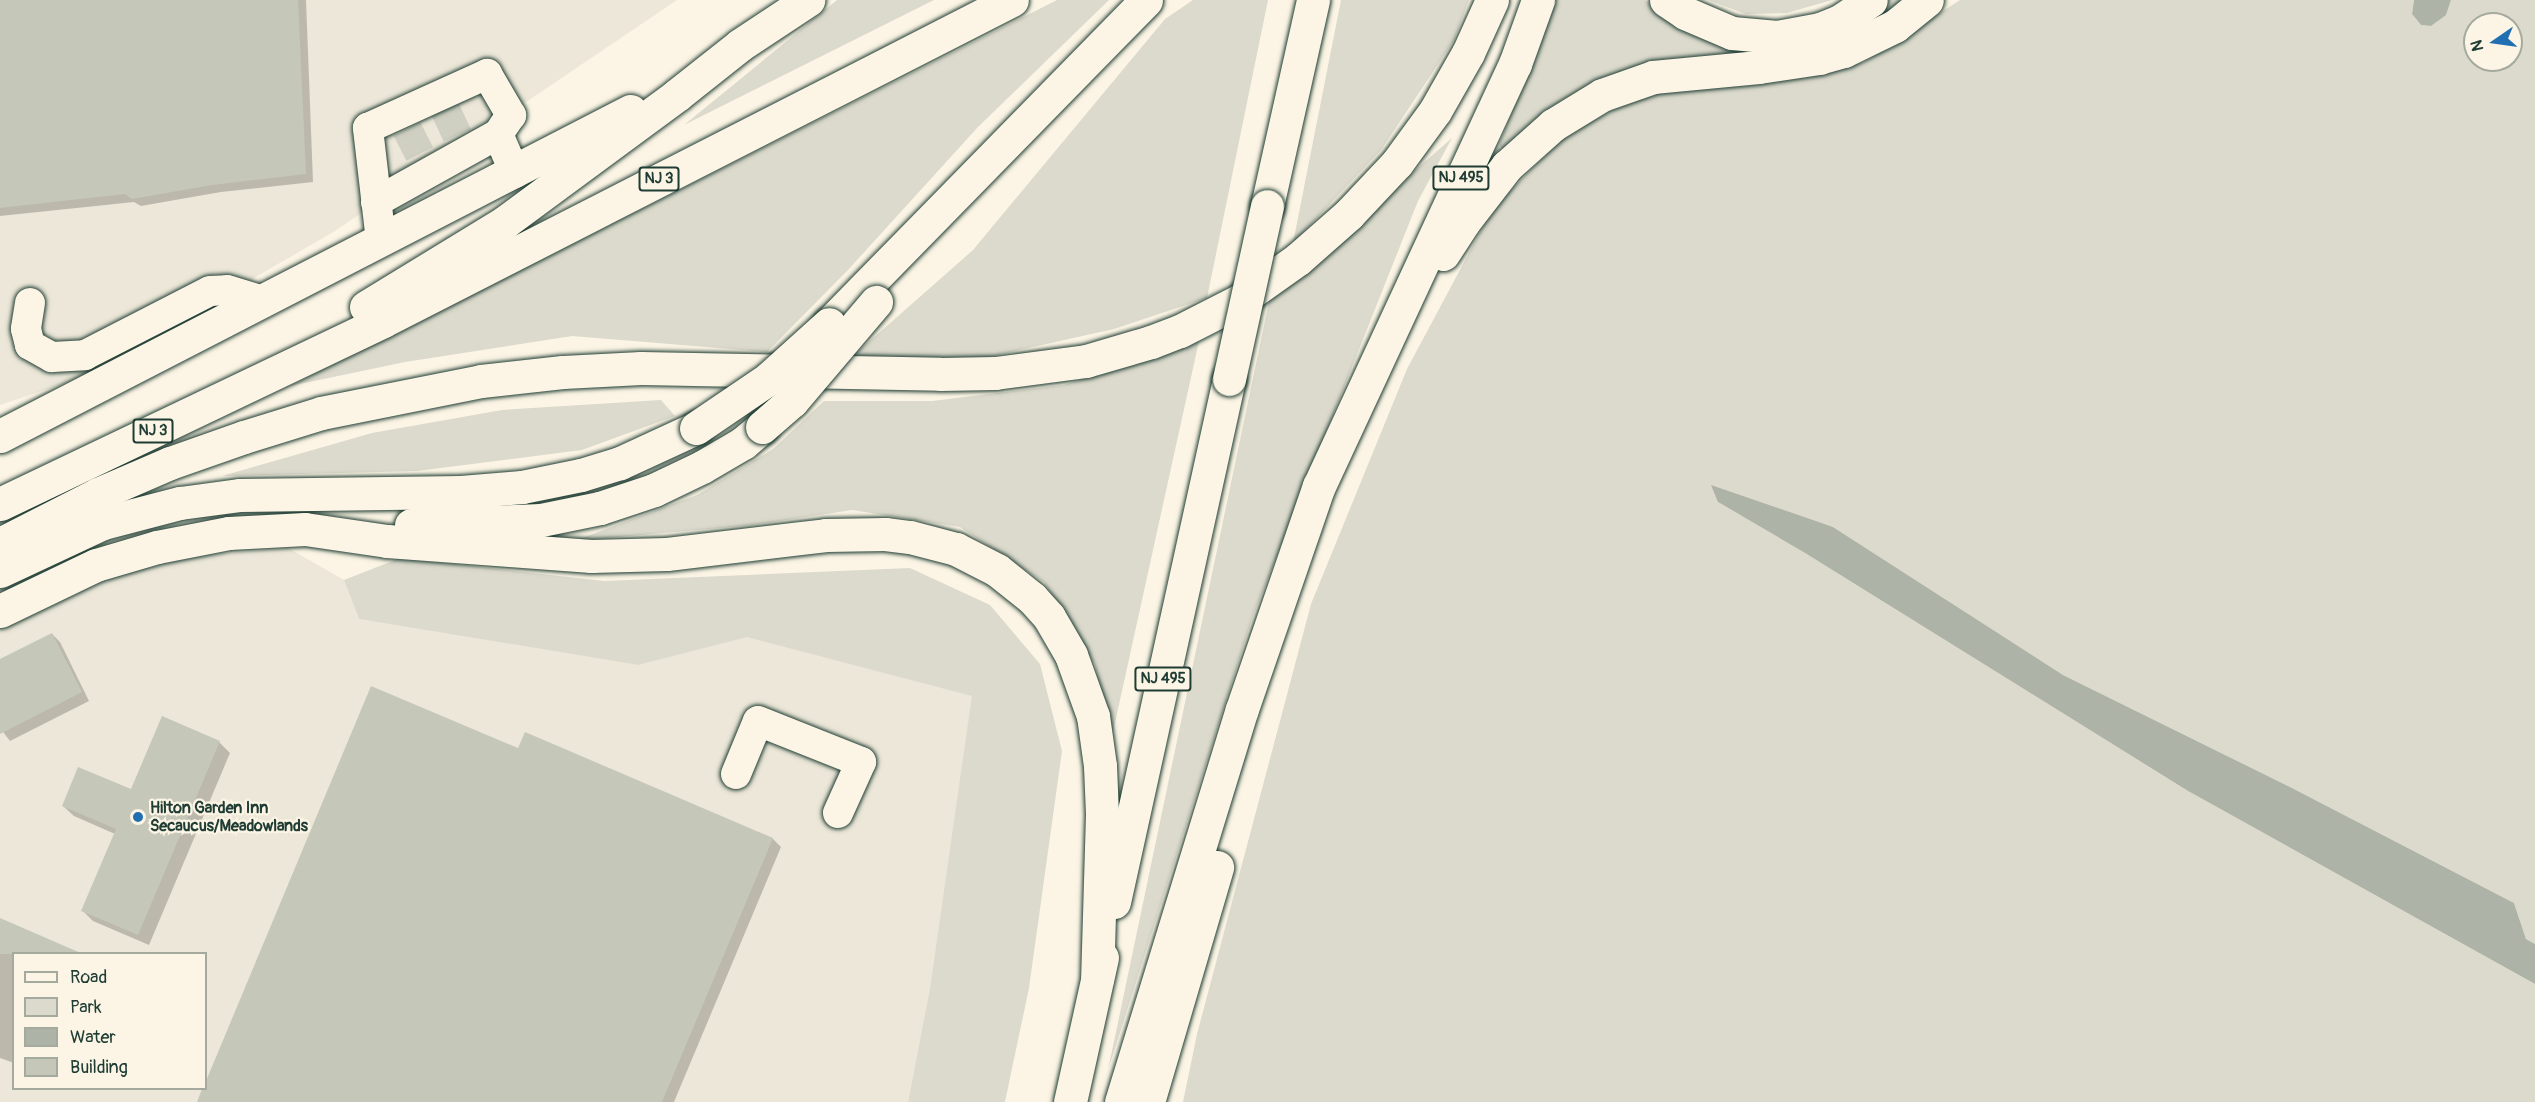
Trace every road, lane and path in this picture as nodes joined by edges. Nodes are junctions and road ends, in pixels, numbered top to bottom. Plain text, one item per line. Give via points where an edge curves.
1 (808, 0) edge
2 (1012, 0) edge
3 (1146, 0) edge
4 (1313, 0) edge
5 (1492, 0) edge
6 (1538, 0) edge
7 (1666, 0) edge
8 (1871, 0) edge
9 (1927, 0) edge
10 (677, 95) junction
11 (451, 123) junction
12 (498, 134) junction
13 (414, 142) junction
14 (514, 171) junction
15 (965, 184) junction
16 (376, 202) junction
17 (381, 241) junction
18 (264, 301) junction
19 (30, 303) dead end
20 (1379, 354) junction
21 (306, 358) junction
22 (38, 418) junction
23 (0, 423) edge
24 (0, 436) edge
25 (0, 504) edge
26 (305, 529) junction
27 (0, 543) edge
28 (1295, 560) junction
29 (0, 571) edge
30 (0, 611) edge
31 (736, 774) dead end
32 (838, 813) dead end
33 (1097, 978) junction
34 (1070, 1102) edge
35 (1121, 1102) edge
36 (1148, 1102) edge

1 - 10 main road via 740,45
2 - 21 main road, NJ 3
3 - 15 main road
4 - 33 main road, NJ 495, bridge
5 - 27 main road via 1435,111 1396,163 1350,214 1298,259 1239,300 1190,327 1151,342 1086,361 995,373 641,368 481,381 321,413 244,437 98,494
6 - 20 main road, NJ 495 via 1515,64
7 - 8 main road via 1685,13 1732,33 1777,37 1820,29
9 - 20 main road via 1894,26 1844,51 1759,67 1653,77 1602,95 1577,109 1529,144 1507,166 1463,223
10 - 14 main road via 620,114
10 - 21 main road via 505,222 346,318
11 - 12 lane
11 - 12 lane via 487,74 511,115
11 - 13 lane
11 - 13 lane
12 - 14 lane
13 - 16 lane
13 - 16 lane via 368,128
14 - 17 main road
15 - 26 main road, bridge via 876,302 792,401 726,454 628,500 573,514 508,523
15 - 29 main road, bridge via 829,324 768,379 696,428 620,463 522,487 461,492 240,495 180,503 103,523
16 - 17 lane
17 - 18 main road
18 - 19 lane via 227,290 210,291 85,355 52,357 30,345 26,329
18 - 22 main road
20 - 28 main road, NJ 495 via 1319,486
21 - 25 main road, NJ 3
22 - 23 main road
22 - 24 main road
26 - 30 main road via 229,533 157,547 96,565
26 - 33 main road via 387,541 591,556 666,554 826,535 885,534 956,549 997,570 1032,598 1048,617 1071,655 1094,716 1102,814
28 - 35 main road via 1242,709
28 - 36 main road via 1262,715
31 - 32 lane via 758,721 861,762
33 - 34 main road, NJ 495

